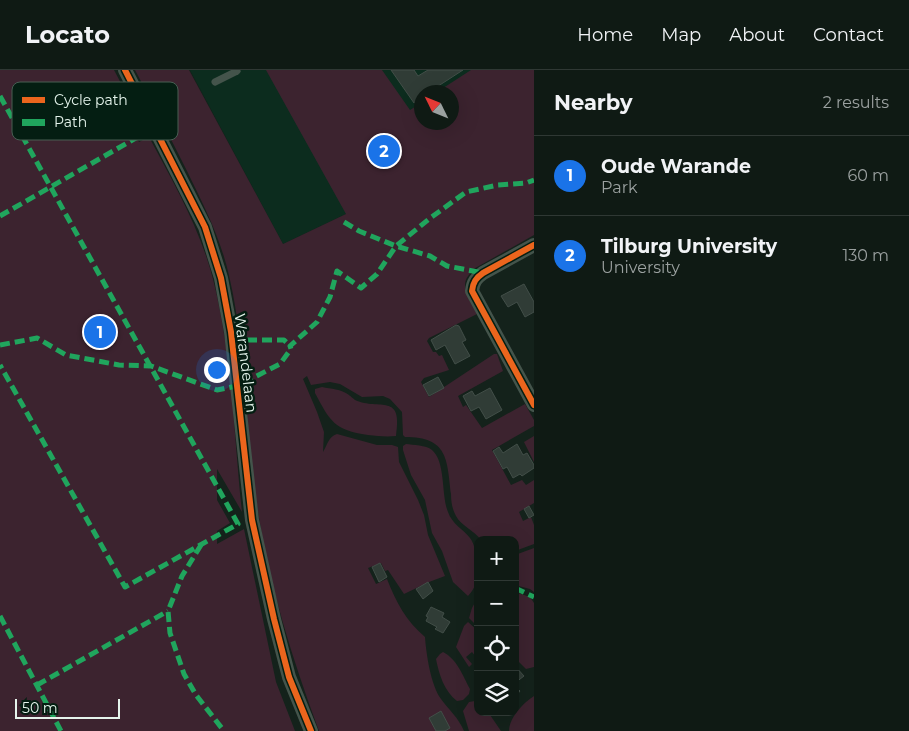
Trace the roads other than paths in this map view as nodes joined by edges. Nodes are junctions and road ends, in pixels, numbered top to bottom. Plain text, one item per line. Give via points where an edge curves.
1 (125, 70) edge
2 (237, 71) edge
3 (131, 82) edge
4 (215, 82) dead end
5 (161, 140) edge
6 (534, 245) edge
7 (534, 406) edge
8 (311, 731) edge

1 - 3 street, Warandelaan
2 - 4 lane
5 - 8 street, Warandelaan via 205,227 221,278 231,332 252,520 289,677
6 - 7 street via 476,278 472,290

